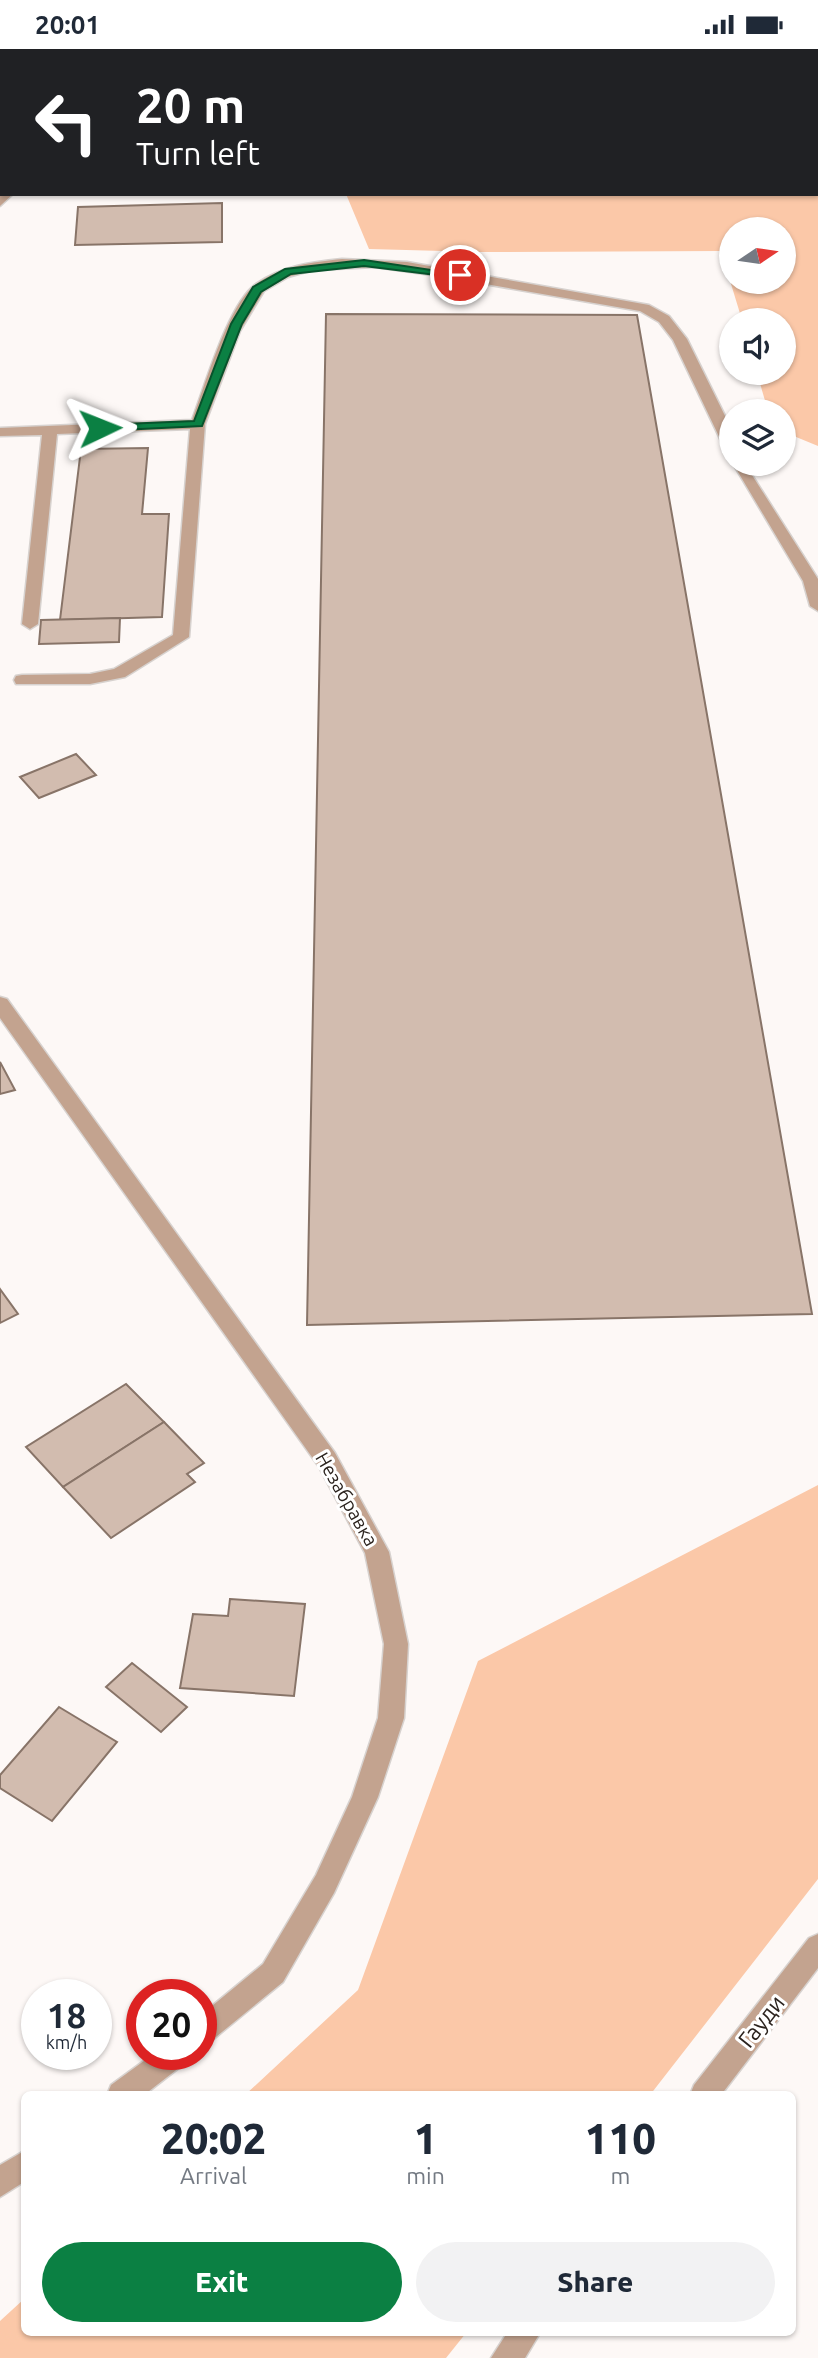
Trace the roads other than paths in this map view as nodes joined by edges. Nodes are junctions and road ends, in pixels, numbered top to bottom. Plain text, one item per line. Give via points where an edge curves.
1 (719, 420) edge
2 (198, 424) junction
3 (50, 430) junction
4 (0, 432) edge
5 (745, 476) edge
6 (818, 606) edge
7 (30, 624) dead end
8 (22, 680) dead end
9 (0, 1004) edge
10 (818, 1947) edge
11 (217, 2019) edge
12 (154, 2070) edge
13 (126, 2091) edge
14 (707, 2091) edge
15 (21, 2167) edge
16 (0, 2183) edge
17 (523, 2336) edge
18 (506, 2358) edge

1 - 2 street via 680,339 664,319 644,307 364,263 289,272 257,290 237,324
2 - 3 street
2 - 8 street via 181,636 119,673 90,679
3 - 4 street
3 - 7 street
5 - 6 street via 811,581
9 - 11 street, Незабравка via 327,1460 377,1552 396,1644 391,1718 365,1797 325,1884 273,1973
10 - 14 street, Гауди
12 - 13 street
15 - 16 street
17 - 18 street

